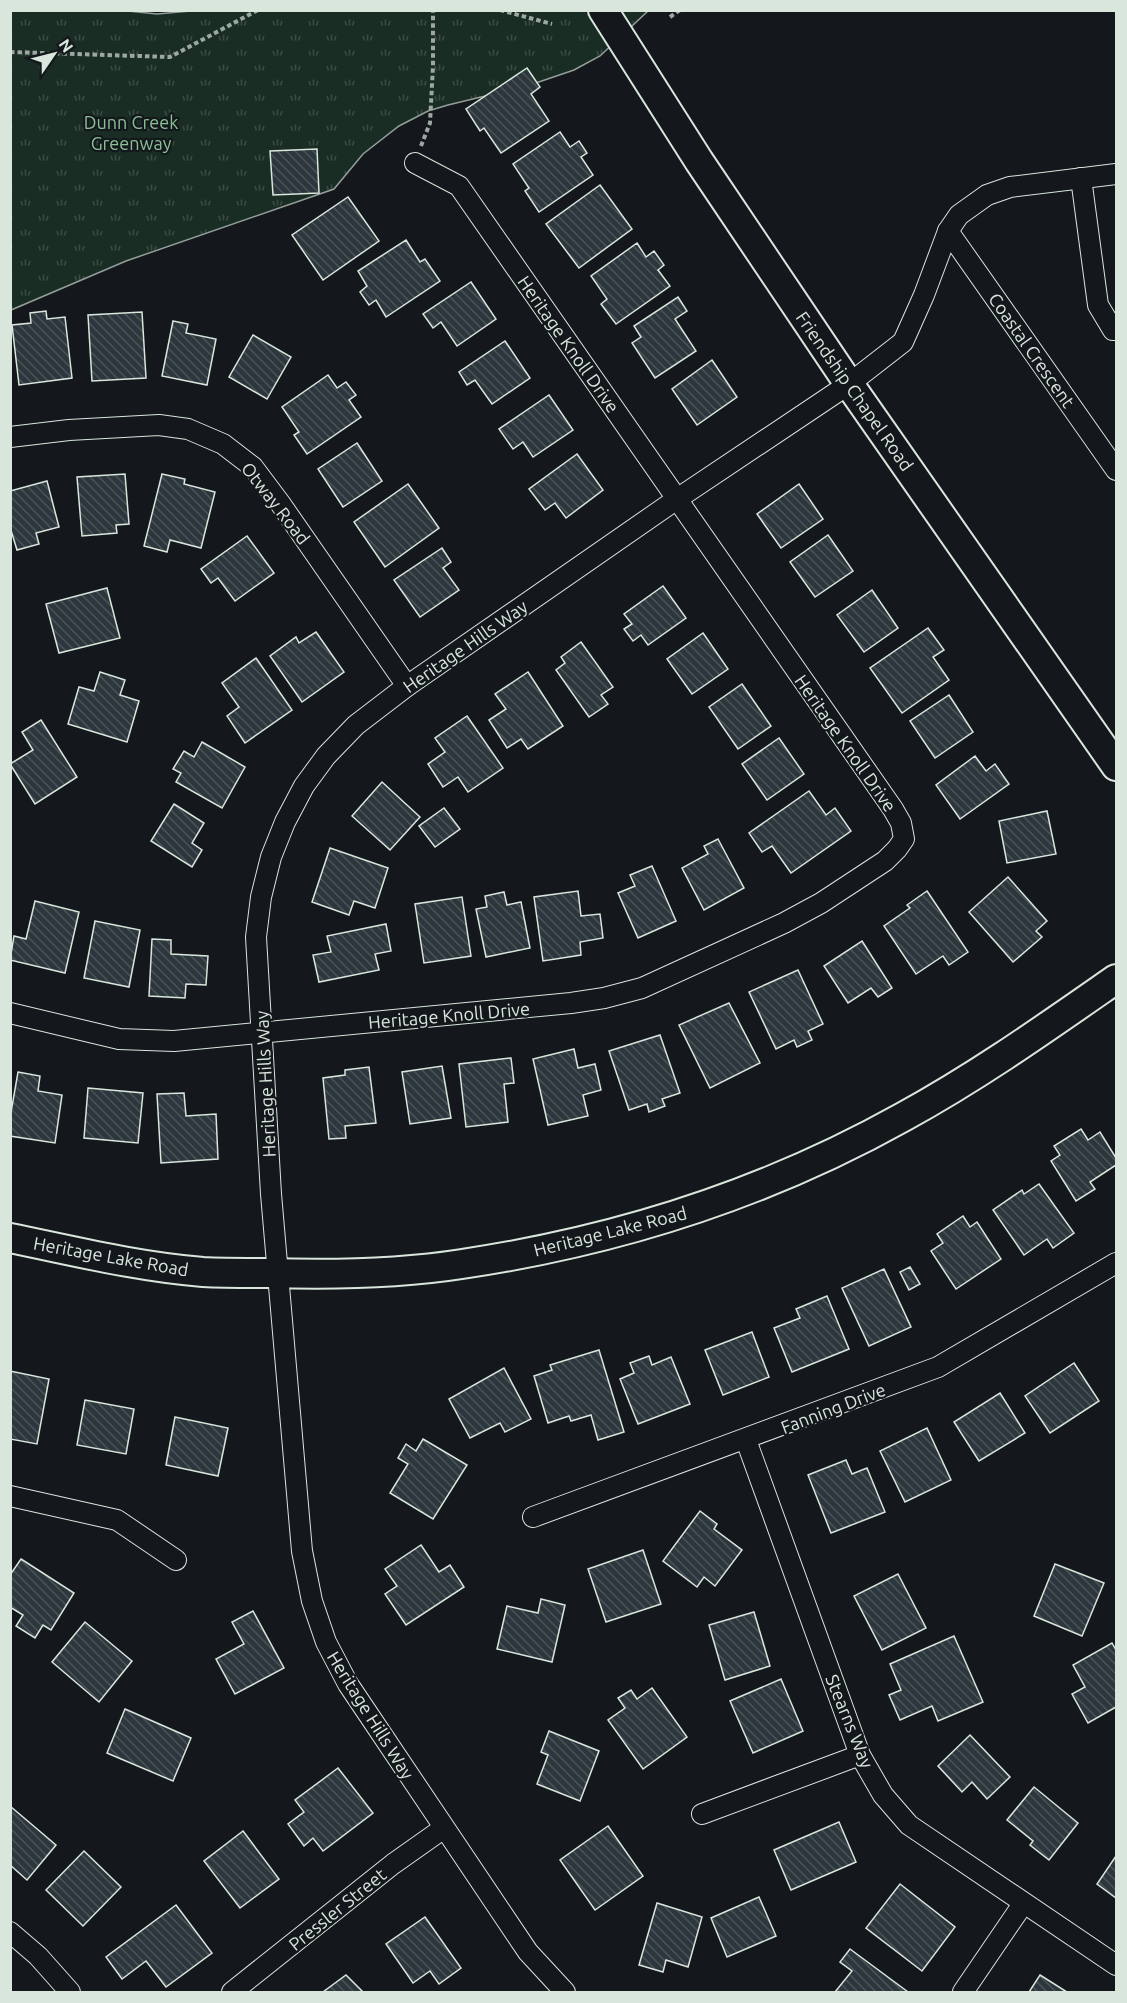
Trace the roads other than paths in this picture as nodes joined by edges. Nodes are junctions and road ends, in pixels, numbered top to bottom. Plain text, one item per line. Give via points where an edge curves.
1 (603, 10) edge
2 (414, 163) road end
3 (1116, 174) edge
4 (1081, 178) junction
5 (948, 231) junction
6 (1116, 330) edge
7 (849, 384) junction
8 (10, 437) edge
9 (1116, 470) edge
10 (677, 499) junction
11 (406, 686) junction
12 (1116, 766) edge
13 (1116, 978) edge
14 (10, 1013) edge
15 (261, 1032) junction
16 (10, 1238) edge
17 (1116, 1263) edge
18 (279, 1274) junction
19 (746, 1440) junction
20 (10, 1496) edge
21 (533, 1517) dead end
22 (177, 1560) dead end
23 (860, 1755) junction
24 (702, 1814) dead end
25 (444, 1828) junction
26 (1023, 1904) junction
27 (10, 1932) edge
28 (1116, 1965) edge
29 (70, 1992) edge
30 (232, 1992) edge
31 (565, 1992) edge
32 (963, 1992) edge

1 - 7 main road, Friendship Chapel Road
2 - 10 street, Heritage Knoll Drive via 459,186
3 - 4 street
4 - 5 street via 1010,187 987,195 959,215
4 - 6 street via 1098,305
5 - 7 street, Heritage Hills Way via 903,342
5 - 9 street, Coastal Crescent
7 - 10 street, Heritage Hills Way
7 - 12 main road, Friendship Chapel Road
8 - 11 street, Otway Road via 159,425 188,429 223,444 253,467
10 - 11 street, Heritage Hills Way
10 - 15 street, Heritage Knoll Drive via 893,809 904,839 897,849 821,903 642,988 571,1003
11 - 15 street, Heritage Hills Way via 356,725 326,756 285,822 271,857 256,937
13 - 18 main road, Heritage Lake Road via 1021,1046 903,1118 802,1167 696,1210 579,1243 461,1264 383,1272
14 - 15 street via 119,1039 174,1041
15 - 18 street, Heritage Hills Way
16 - 18 main road, Heritage Lake Road via 144,1265
17 - 19 street, Fanning Drive via 938,1367
18 - 25 street, Heritage Hills Way via 302,1551 312,1601 326,1642 348,1684
19 - 21 street, Fanning Drive
19 - 23 street, Stearns Way
20 - 22 street via 117,1520
23 - 24 street
23 - 26 street, Stearns Way via 883,1795 909,1825
25 - 30 street, Pressler Street
25 - 31 street, Heritage Hills Way via 528,1952
26 - 28 street, Stearns Way
26 - 32 street
27 - 29 street

